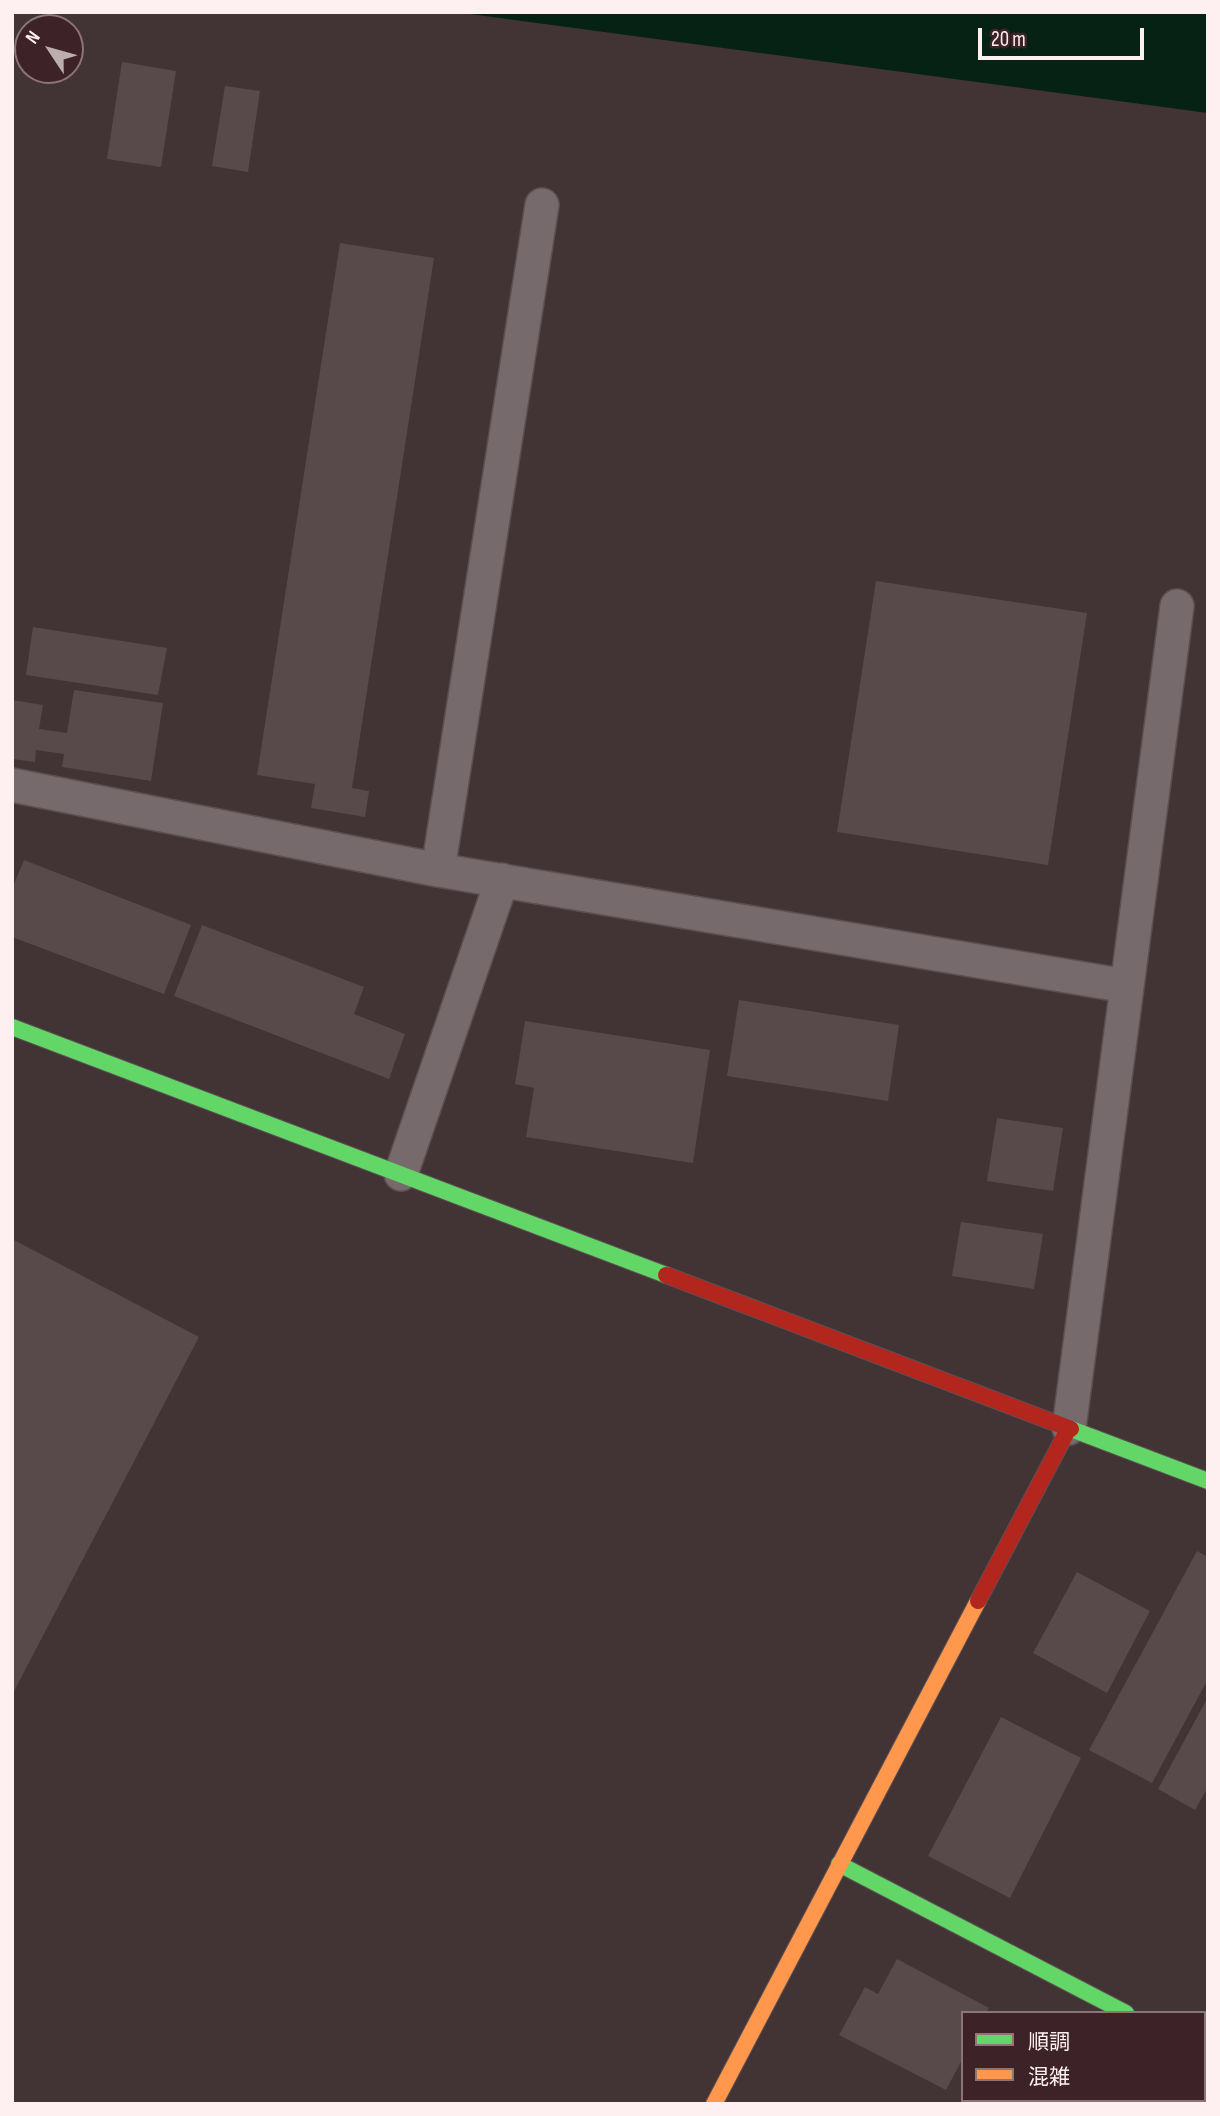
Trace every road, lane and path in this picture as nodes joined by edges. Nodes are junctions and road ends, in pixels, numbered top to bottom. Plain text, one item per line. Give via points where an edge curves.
1 (542, 205) dead end
2 (1177, 606) dead end
3 (12, 785) edge
4 (438, 870) junction
5 (502, 880) junction
6 (1126, 986) junction
7 (12, 1027) edge
8 (401, 1174) junction
9 (1069, 1428) junction
10 (1208, 1482) edge
11 (839, 1864) junction
12 (1122, 2011) edge
13 (714, 2104) edge

1 - 4 lane
2 - 6 lane
3 - 4 lane
4 - 5 lane
5 - 6 lane
5 - 8 lane
6 - 9 lane
7 - 8 street
8 - 9 street
9 - 10 street
9 - 11 street
11 - 12 street
11 - 13 street

